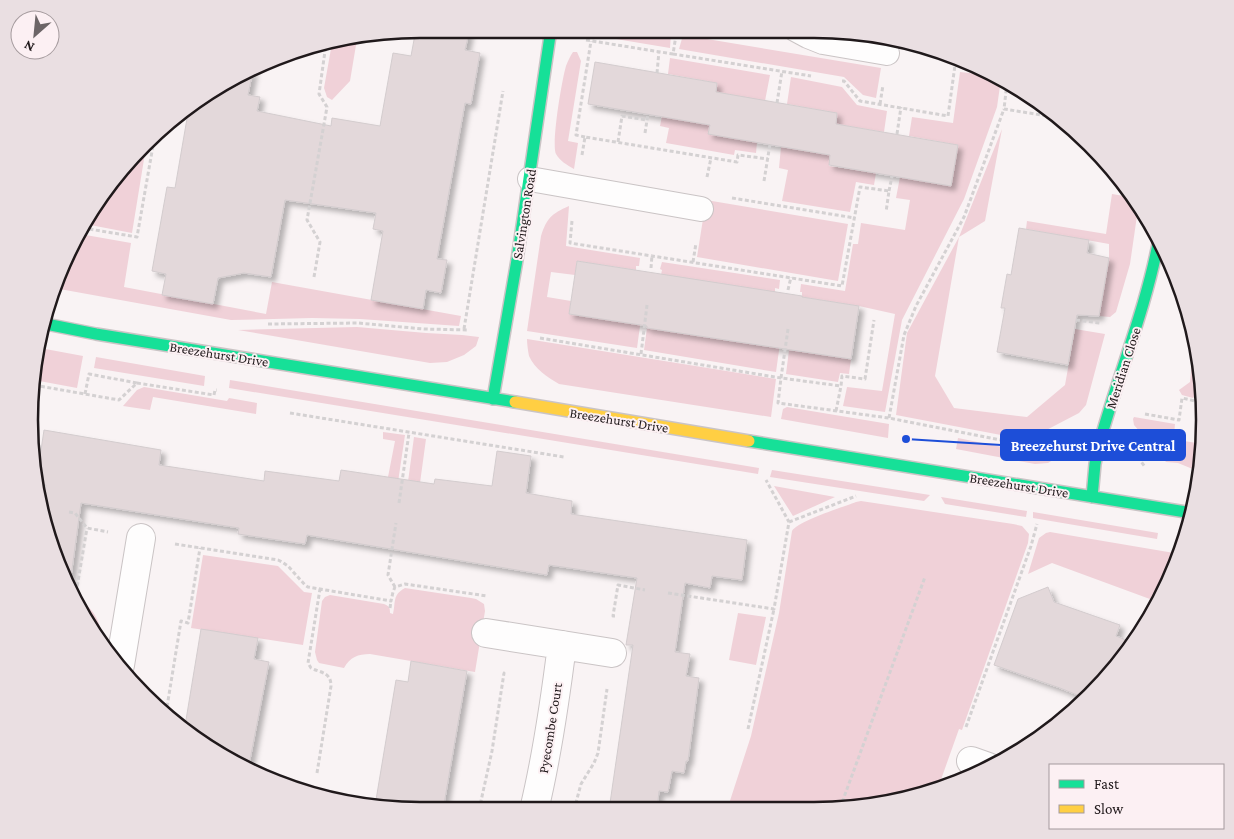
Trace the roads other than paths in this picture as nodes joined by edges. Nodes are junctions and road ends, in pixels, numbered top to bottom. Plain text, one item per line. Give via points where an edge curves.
1 (549, 38) edge
2 (813, 38) edge
3 (887, 53) dead end
4 (530, 179) junction
5 (701, 209) dead end
6 (1157, 251) edge
7 (50, 325) edge
8 (492, 399) junction
9 (1092, 497) junction
10 (1184, 513) edge
11 (141, 538) road end
12 (486, 633) road end
13 (562, 645) junction
14 (612, 653) dead end
15 (121, 658) edge
16 (536, 802) edge

1 - 4 street, Salvington Road
2 - 3 lane
4 - 5 lane
4 - 8 street, Salvington Road
6 - 9 street, Meridian Close via 1147,297 1103,430
7 - 8 street, Breezehurst Drive
8 - 9 street, Breezehurst Drive
9 - 10 street, Breezehurst Drive
11 - 15 street
12 - 13 street
13 - 14 street
13 - 16 street, Pyecombe Court via 551,732

